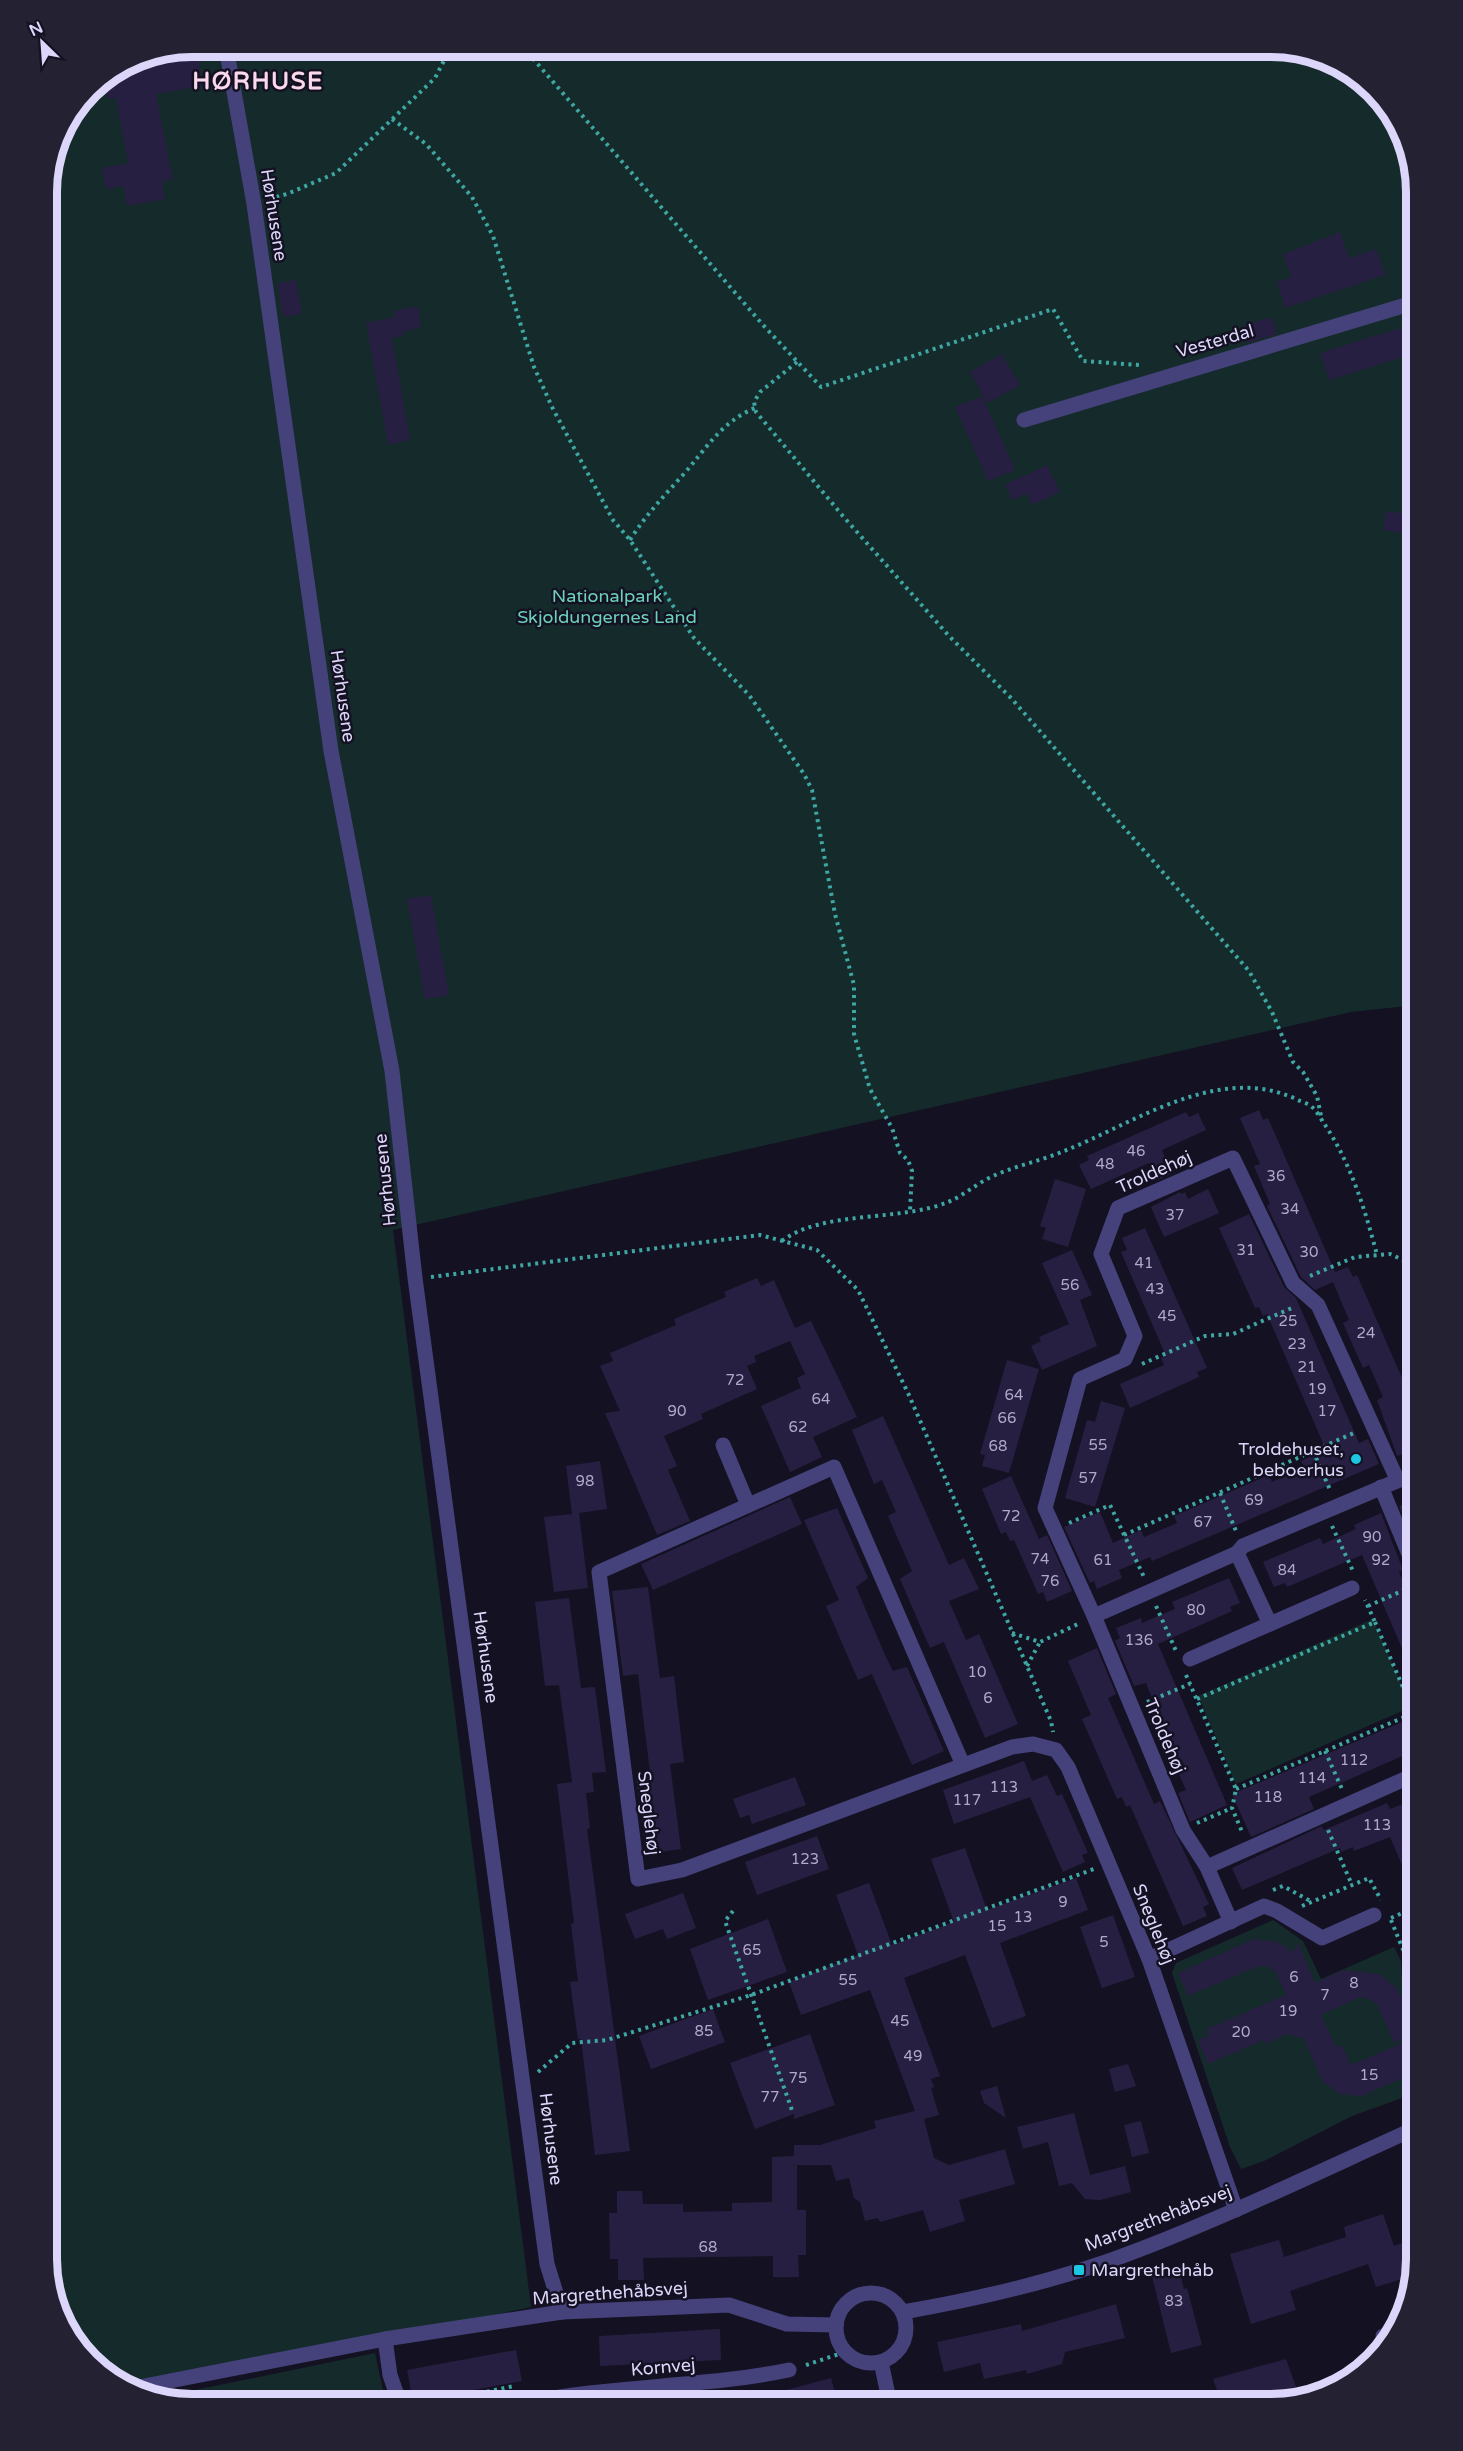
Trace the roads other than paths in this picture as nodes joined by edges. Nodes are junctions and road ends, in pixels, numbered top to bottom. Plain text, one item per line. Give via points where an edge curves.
1 (228, 57) edge
2 (1406, 305) edge
3 (1024, 420) dead end
4 (723, 1445) dead end
5 (1406, 1476) edge
6 (1397, 1479) junction
7 (1381, 1487) junction
8 (748, 1505) junction
9 (1406, 1547) edge
10 (1240, 1550) junction
11 (1352, 1588) dead end
12 (1094, 1616) junction
13 (1269, 1624) junction
14 (1184, 1662) road end
15 (963, 1765) junction
16 (1406, 1779) edge
17 (1207, 1867) junction
18 (1374, 1915) dead end
19 (1231, 1922) junction
20 (1149, 1959) junction
21 (1406, 2133) edge
22 (1236, 2210) junction
23 (562, 2312) junction
24 (903, 2312) junction
25 (836, 2325) junction
26 (385, 2339) junction
27 (881, 2362) junction
28 (789, 2370) road end
29 (146, 2386) edge
30 (397, 2394) edge
31 (572, 2394) edge
32 (888, 2394) edge

1 - 23 street, Hørhusene via 254,204 332,752 392,1071 415,1278 547,2264
2 - 3 street, Vesterdal
4 - 8 street
5 - 6 street
6 - 7 street
6 - 12 street, Troldehøj via 1318,1305 1293,1283 1233,1158 1118,1208 1101,1254 1135,1336 1125,1359 1080,1379 1045,1508
7 - 9 street
7 - 10 street
8 - 15 street, Sneglehøj via 834,1467
8 - 15 street, Sneglehøj via 599,1572 638,1879 682,1870
10 - 12 street
10 - 13 street
11 - 13 street
12 - 17 street, Troldehøj via 1183,1830
13 - 14 street
15 - 20 street, Sneglehøj via 1012,1747 1034,1744 1056,1750 1068,1767
16 - 17 street
17 - 19 street, Troldehøj
18 - 19 street via 1322,1938 1264,1906
19 - 20 street
20 - 22 street, Sneglehøj
21 - 22 street, Margrethehåbsvej
22 - 24 street, Margrethehåbsvej via 1139,2250 1046,2280
23 - 25 street, Margrethehåbsvej via 729,2305 787,2324
23 - 26 street, Margrethehåbsvej
24 - 25 street via 884,2295 871,2292 847,2302
24 - 27 street via 907,2322 904,2342
25 - 27 street via 845,2352 862,2362
26 - 29 street, Margrethehåbsvej
26 - 30 street
27 - 32 street
28 - 31 street, Kornvej via 738,2380

